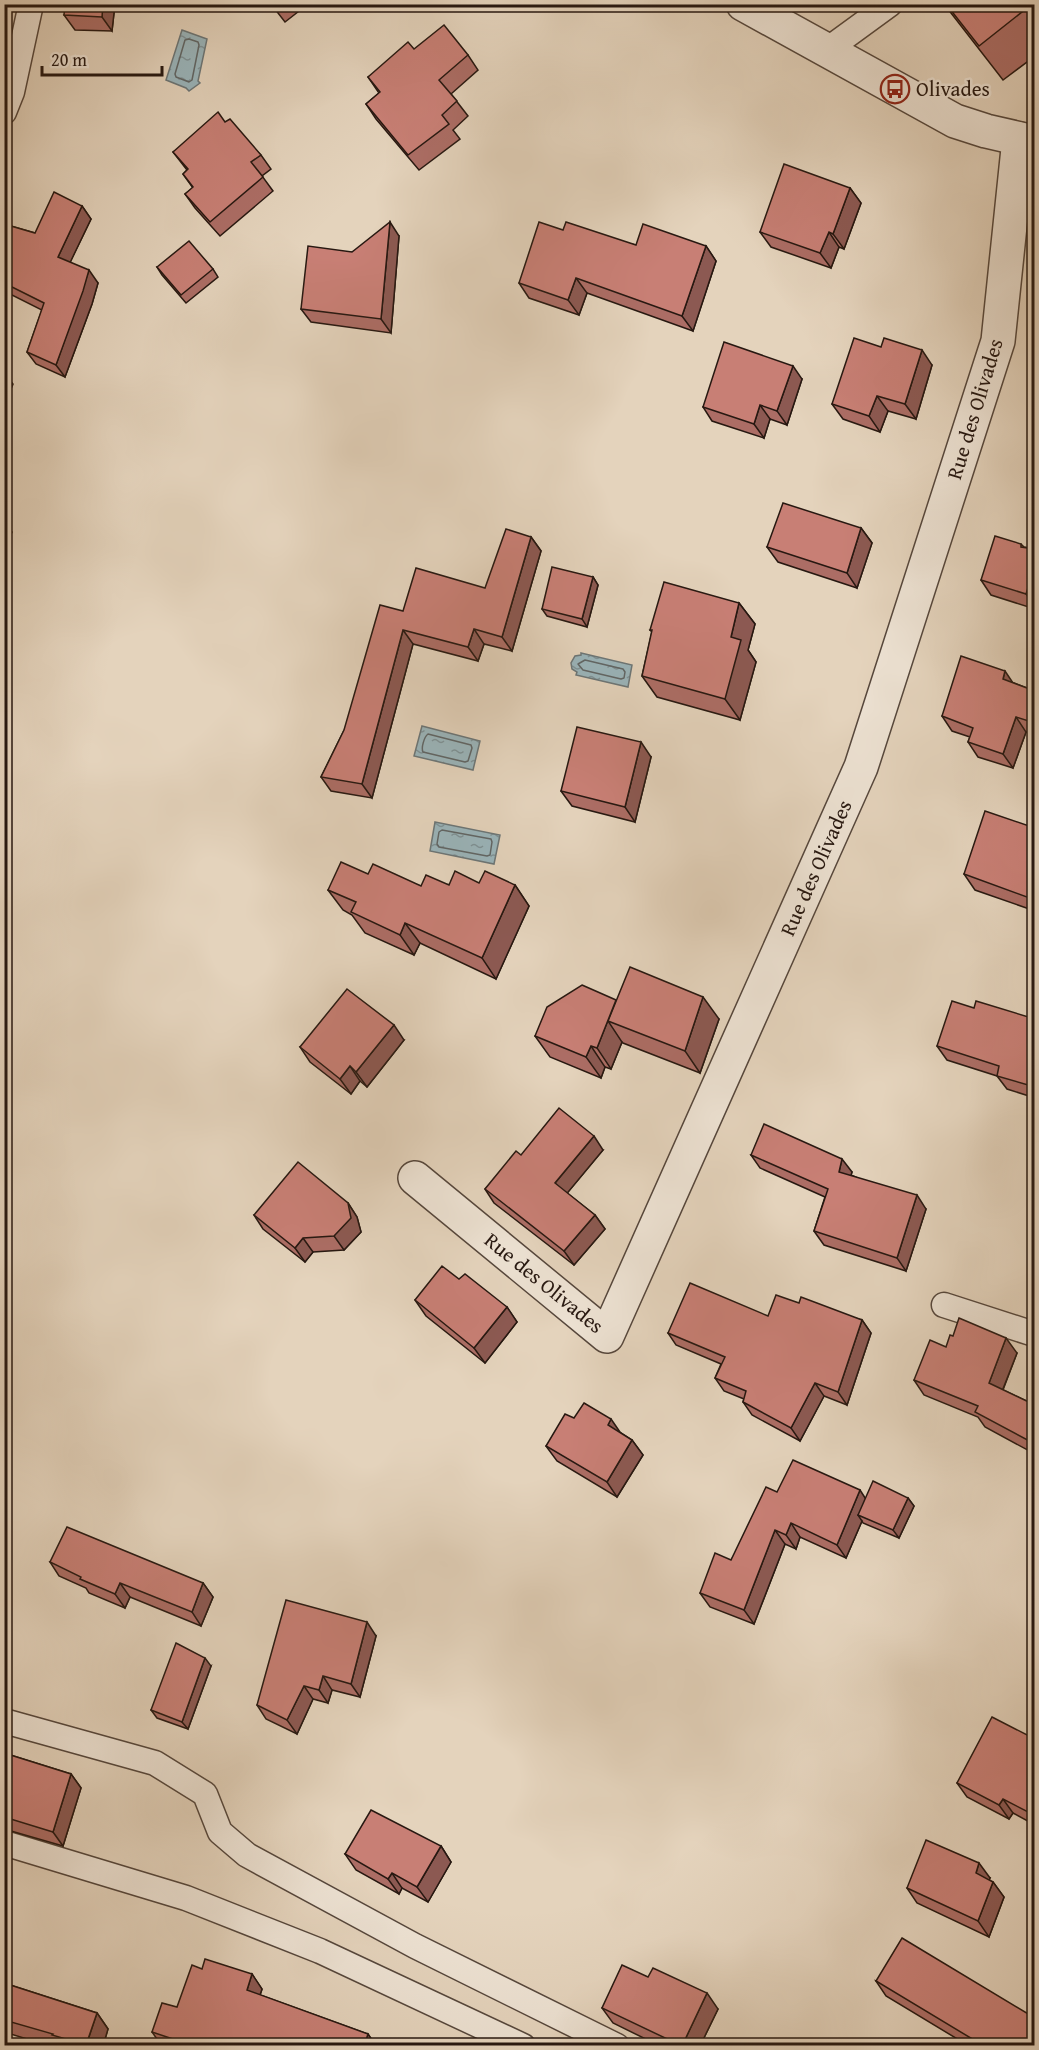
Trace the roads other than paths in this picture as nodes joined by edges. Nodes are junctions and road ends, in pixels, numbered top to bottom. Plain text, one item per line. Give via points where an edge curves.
1 (31, 4) edge
2 (743, 4) edge
3 (890, 4) edge
4 (827, 51) junction
5 (4, 112) edge
6 (1027, 141) edge
7 (415, 1178) dead end
8 (944, 1305) dead end
9 (1035, 1334) edge
10 (4, 1720) edge
11 (4, 1844) edge
12 (523, 2046) edge
13 (616, 2046) edge

1 - 5 lane
2 - 4 street
3 - 4 lane
4 - 6 street via 955,121
6 - 7 street, Rue des Olivades via 998,341 861,767 607,1336
8 - 9 lane
10 - 13 lane via 155,1763 205,1794 220,1832 247,1855 415,1946
11 - 12 lane via 186,1898 320,1951

